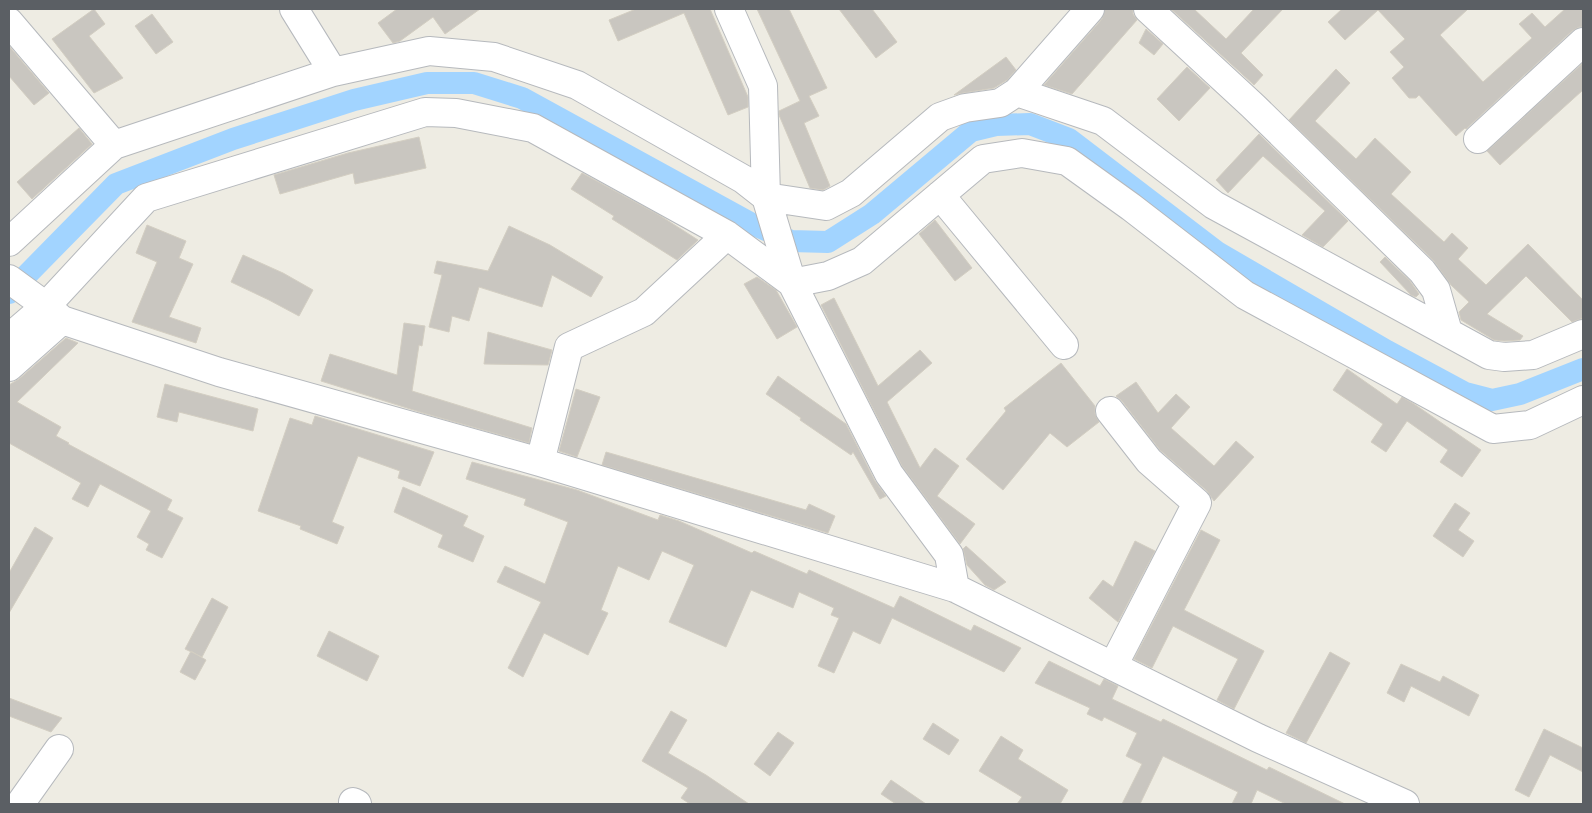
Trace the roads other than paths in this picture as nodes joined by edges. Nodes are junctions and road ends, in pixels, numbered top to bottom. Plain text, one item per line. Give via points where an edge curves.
1 (294, 9) edge
2 (729, 9) edge
3 (1090, 9) edge
4 (1148, 9) edge
5 (9, 22) edge
6 (1583, 42) edge
7 (334, 72) junction
8 (1017, 92) junction
9 (1478, 138) dead end
10 (114, 145) junction
11 (940, 195) junction
12 (766, 197) junction
13 (727, 236) junction
14 (9, 242) edge
15 (788, 273) junction
16 (9, 279) edge
17 (48, 308) junction
18 (1448, 332) junction
19 (1583, 334) edge
20 (9, 338) edge
21 (1064, 345) dead end
22 (9, 367) edge
23 (1583, 400) edge
24 (1110, 411) dead end
25 (540, 462) junction
26 (955, 588) junction
27 (1113, 666) junction
28 (59, 749) dead end
29 (20, 804) edge
30 (1405, 804) edge

1 - 7 street
2 - 12 street via 763,86
3 - 8 street
4 - 18 street via 1422,271 1436,290
5 - 10 street
6 - 9 street
7 - 10 street
7 - 12 street via 429,51 494,57 577,85 743,179
8 - 12 street via 1000,103 965,108 940,116 851,193 826,206
8 - 18 street via 1102,120 1214,205
10 - 14 street
11 - 15 street via 862,261 828,276
11 - 21 street
11 - 23 street via 983,159 1022,154 1067,161 1131,206 1245,295 1493,429 1530,425
12 - 15 street
13 - 15 street
13 - 17 street via 533,128 456,113 424,112 146,198
13 - 25 street via 644,312 569,347
15 - 26 street via 889,474 949,555
16 - 17 street
17 - 20 street
17 - 22 street
17 - 25 street via 219,372
18 - 19 street via 1489,355 1504,357 1533,354
24 - 27 street via 1149,461 1197,503
25 - 26 street
26 - 27 street
27 - 30 street via 1258,738
28 - 29 street

